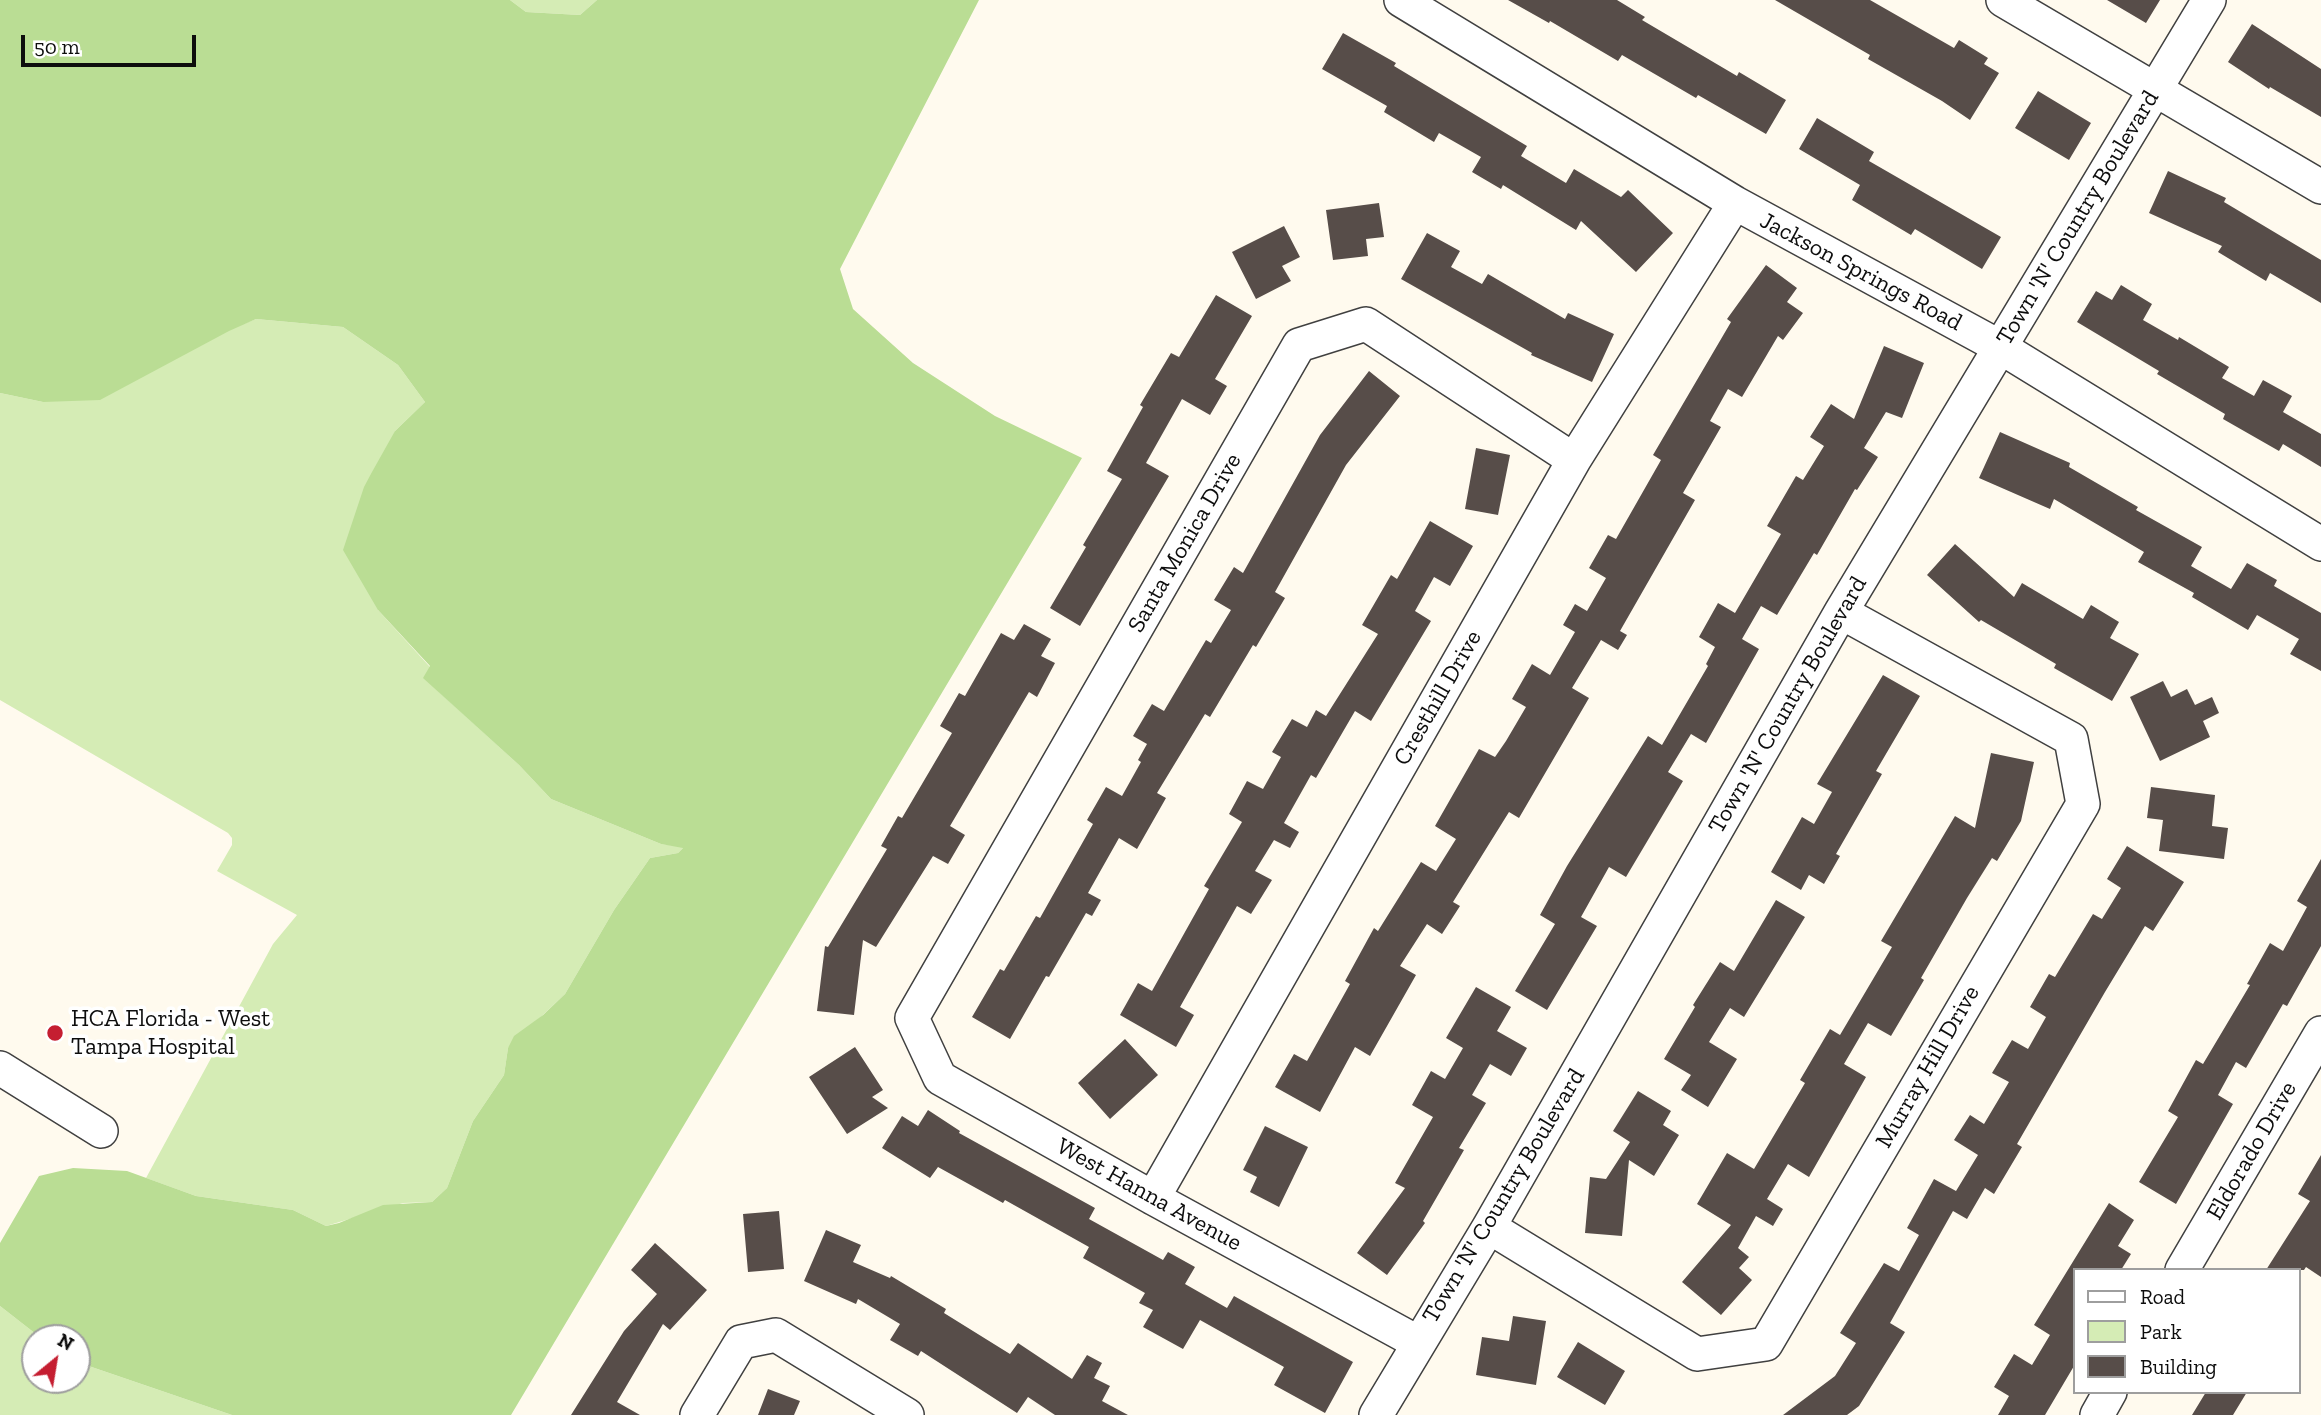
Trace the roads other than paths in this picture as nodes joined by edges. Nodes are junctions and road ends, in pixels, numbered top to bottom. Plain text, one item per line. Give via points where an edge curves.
1 (1401, 0) edge
2 (2003, 0) edge
3 (2209, 0) edge
4 (2157, 89) junction
5 (2321, 187) edge
6 (1735, 203) junction
7 (2000, 347) junction
8 (1574, 460) junction
9 (2321, 544) edge
10 (1841, 612) junction
11 (912, 1018) joint
12 (2321, 1032) edge
13 (0, 1068) edge
14 (101, 1131) dead end
15 (1153, 1198) junction
16 (1489, 1227) junction
17 (2183, 1268) edge
18 (1418, 1342) junction
19 (2109, 1394) edge
20 (697, 1415) edge
21 (908, 1415) edge
22 (1376, 1415) edge
23 (2097, 1415) edge

1 - 6 street, Jackson Springs Road
2 - 4 street
3 - 4 street, Town 'N' Country Boulevard
4 - 5 street
4 - 7 street, Town 'N' Country Boulevard
6 - 7 street, Jackson Springs Road
6 - 8 street, Cresthill Drive
7 - 9 street, Jackson Springs Road
7 - 10 street, Town 'N' Country Boulevard
8 - 11 street, Santa Monica Drive via 1366,324 1299,345
8 - 15 street, Cresthill Drive
10 - 16 street, Town 'N' Country Boulevard
10 - 16 street, Murray Hill Drive via 2071,739 2083,804 1766,1344 1697,1354
11 - 15 street, West Hanna Avenue via 940,1078
12 - 17 street, Eldorado Drive
13 - 14 street
15 - 18 street, West Hanna Avenue
16 - 18 street, Town 'N' Country Boulevard
18 - 22 street, Town 'N' Country Boulevard
19 - 23 street
20 - 21 street via 741,1342 776,1335

